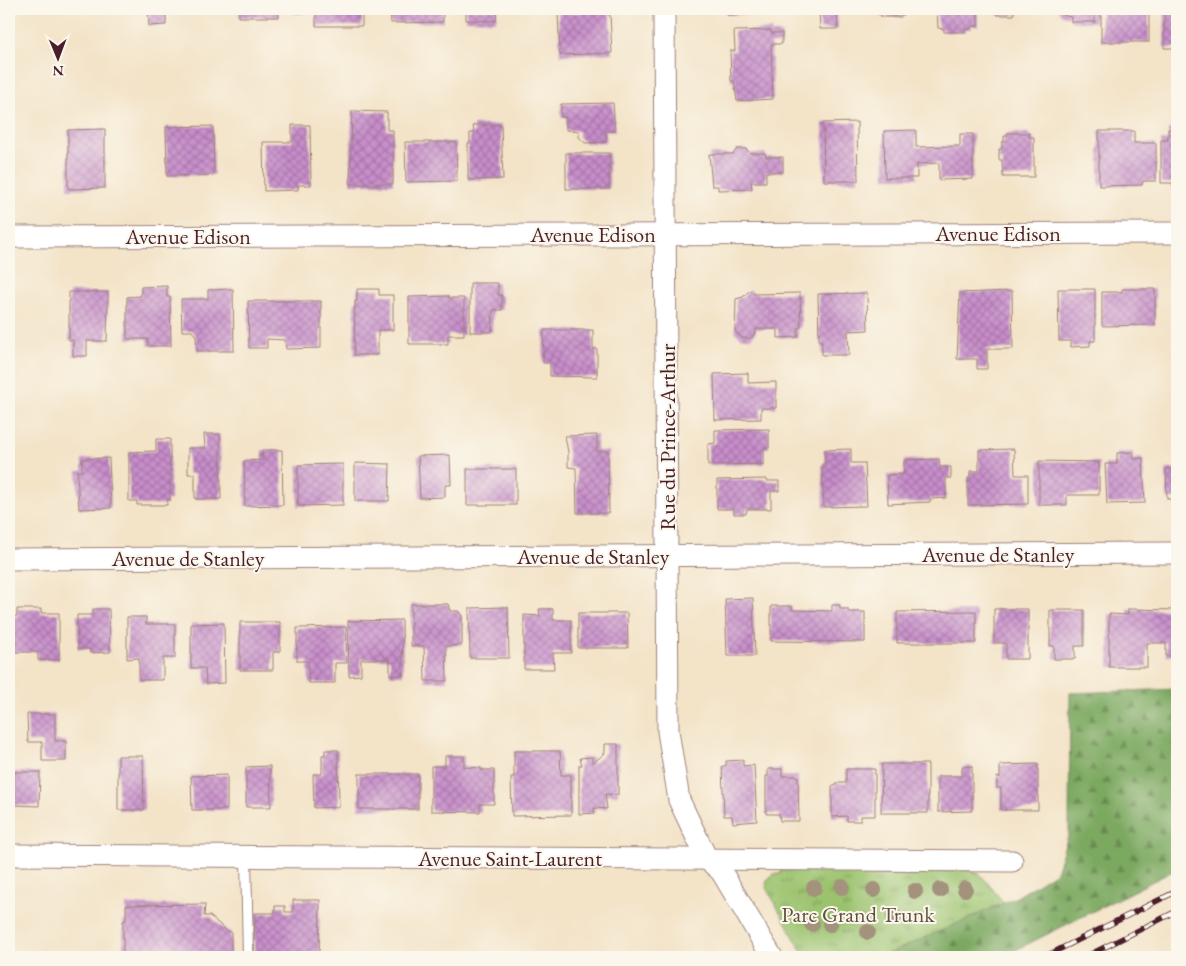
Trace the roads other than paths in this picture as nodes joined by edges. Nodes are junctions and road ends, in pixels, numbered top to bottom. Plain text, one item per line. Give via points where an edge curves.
1 (664, 9) edge
2 (1177, 232) edge
3 (666, 234) junction
4 (9, 237) edge
5 (1177, 553) edge
6 (667, 556) junction
7 (9, 559) edge
8 (9, 855) edge
9 (246, 856) junction
10 (707, 859) junction
11 (1012, 860) dead end
12 (248, 957) edge
13 (772, 957) edge

1 - 3 street, Rue du Prince-Arthur
2 - 3 street, Avenue Edison
3 - 4 street, Avenue Edison
3 - 6 street, Rue du Prince-Arthur
5 - 6 street, Avenue de Stanley
6 - 7 street, Avenue de Stanley
6 - 10 street, Rue du Prince-Arthur via 668,731 679,800
8 - 9 street, Avenue Saint-Laurent
9 - 10 street, Avenue Saint-Laurent
9 - 12 lane
10 - 11 street, Avenue Saint-Laurent
10 - 13 street, Rue du Prince-Arthur via 721,871

